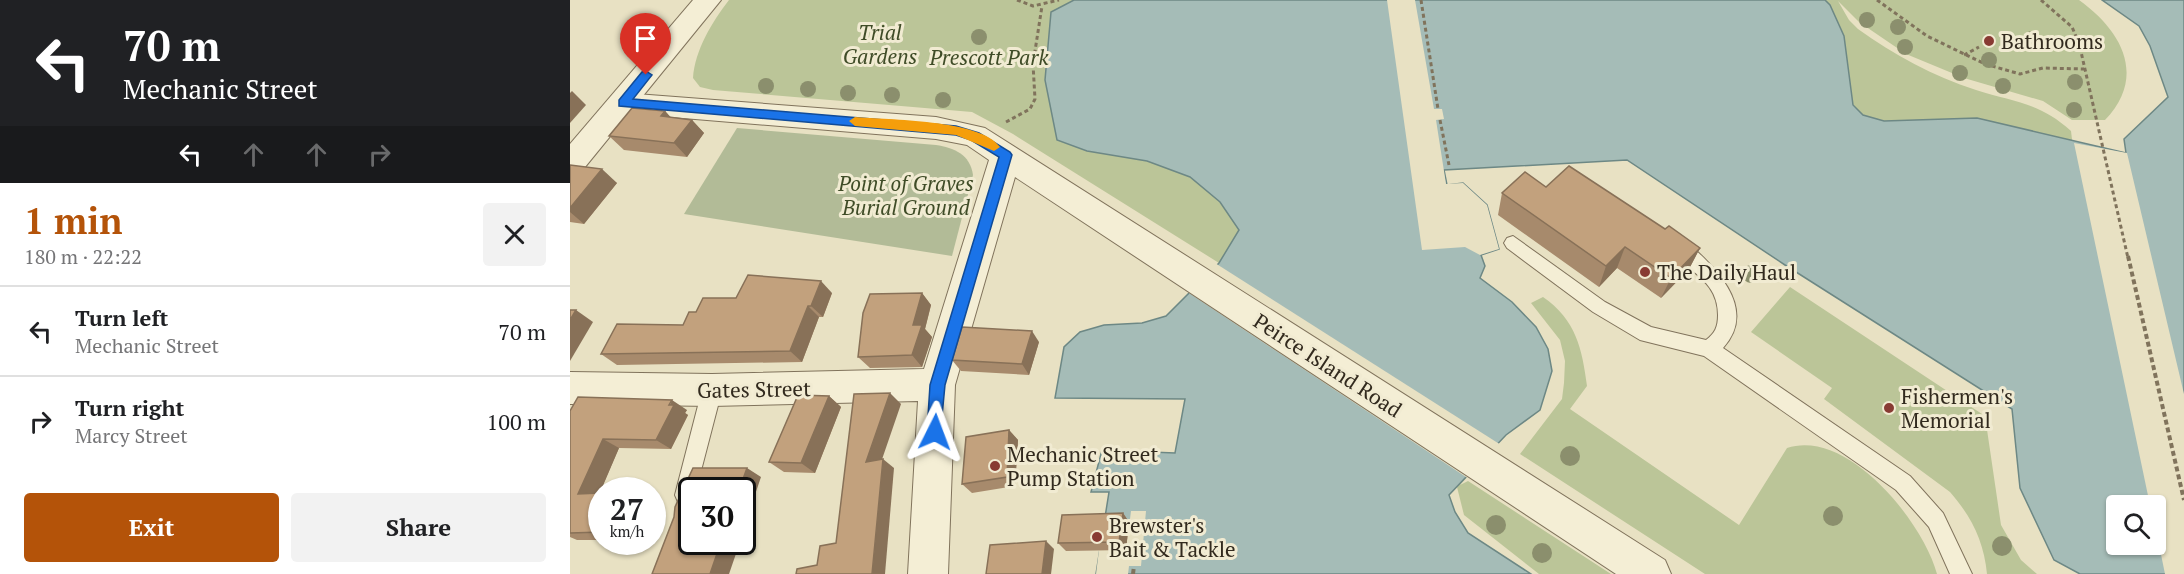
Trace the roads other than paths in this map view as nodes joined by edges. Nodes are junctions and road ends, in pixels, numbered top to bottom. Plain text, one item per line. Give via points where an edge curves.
1 (708, 0) edge
2 (623, 103) junction
3 (1005, 139) junction
4 (570, 164) edge
5 (1657, 229) edge
6 (1513, 243) dead end
7 (1709, 349) junction
8 (938, 385) junction
9 (570, 388) edge
10 (712, 390) junction
11 (690, 477) edge
12 (928, 574) edge
13 (1651, 574) edge
14 (1961, 574) edge

1 - 2 street
2 - 3 street, Peirce Island Road via 956,131
2 - 4 street
3 - 8 street
3 - 13 street, Peirce Island Road via 1171,262
5 - 7 lane via 1708,270 1722,289 1728,304 1726,329
6 - 7 lane via 1599,307 1647,334
7 - 14 lane via 1903,483 1936,520
8 - 10 street, Gates Street
8 - 12 street
9 - 10 street, Gates Street
10 - 11 lane

